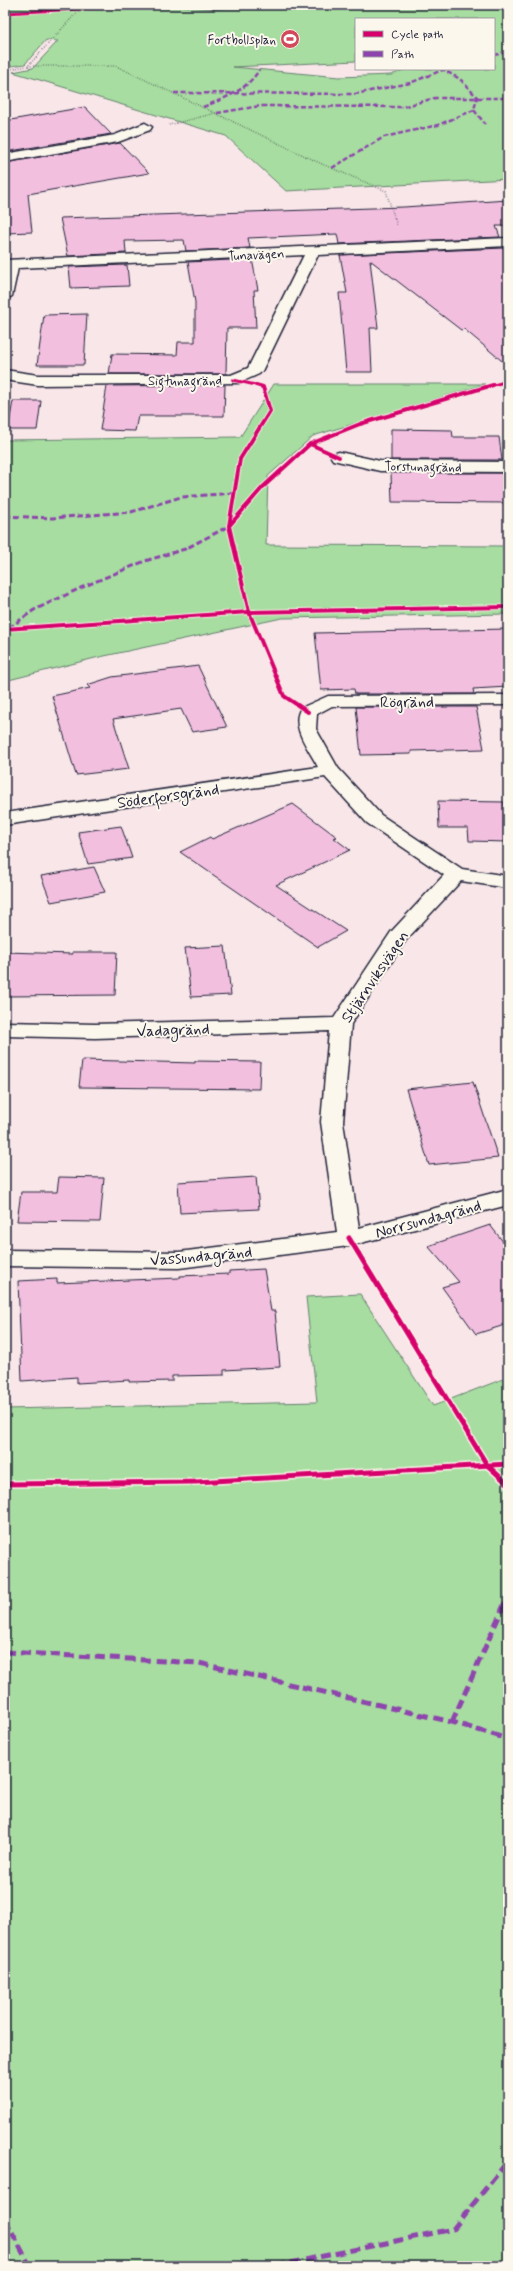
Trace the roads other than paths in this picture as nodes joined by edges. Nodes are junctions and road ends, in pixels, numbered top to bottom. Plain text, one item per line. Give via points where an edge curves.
1 (145, 127) road end
2 (5, 158) edge
3 (508, 242) edge
4 (313, 251) junction
5 (8, 264) edge
6 (5, 296) edge
7 (5, 376) edge
8 (339, 457) dead end
9 (508, 467) edge
10 (508, 700) edge
11 (330, 771) junction
12 (5, 819) edge
13 (456, 874) junction
14 (508, 882) edge
15 (340, 1024) junction
16 (5, 1029) edge
17 (508, 1197) edge
18 (348, 1238) junction
19 (5, 1258) edge

1 - 2 street via 118,138
3 - 4 street, Tunavägen
4 - 5 street, Tunavägen
4 - 7 street, Sigtunagränd via 254,371 233,380 38,380
5 - 6 street
8 - 9 street, Torstunagränd via 380,466
10 - 11 street, Rögränd via 328,701 308,712 307,729
11 - 12 street, Söderforsgränd
11 - 13 street via 374,819
13 - 14 street
13 - 15 street, Stjärnviksvägen via 398,936
15 - 16 street, Vadagränd via 95,1031
15 - 18 street, Stjärnviksvägen via 332,1122
17 - 18 street, Norrsundagränd
18 - 19 street, Vassundagränd via 179,1260

